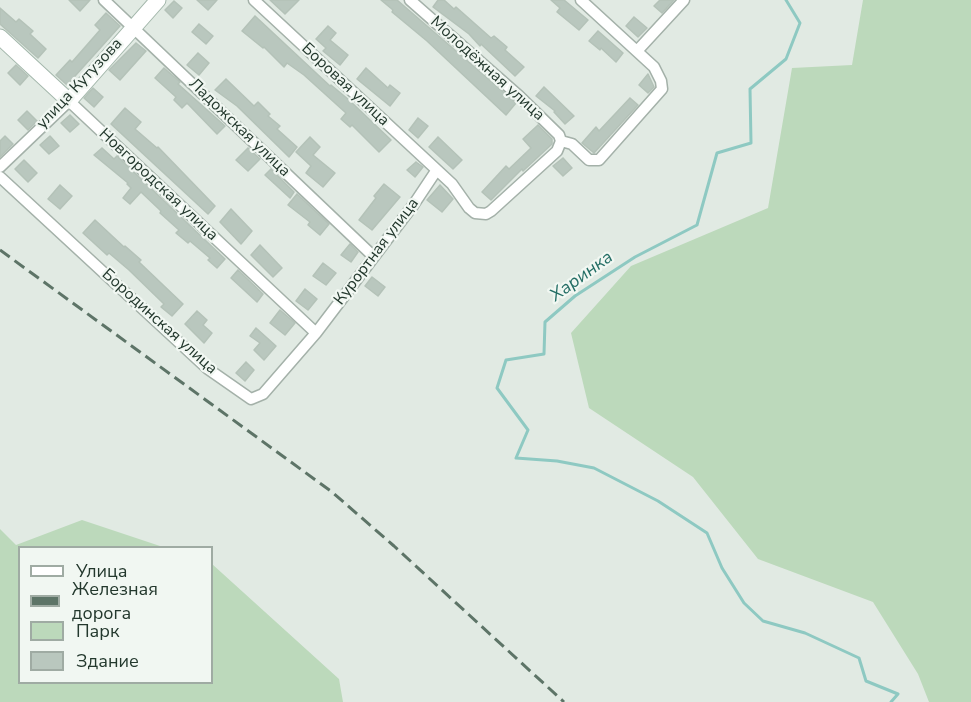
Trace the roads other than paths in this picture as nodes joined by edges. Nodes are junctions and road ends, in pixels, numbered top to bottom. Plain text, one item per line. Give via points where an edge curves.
1 (104, 0) edge
2 (158, 0) edge
3 (254, 0) edge
4 (410, 0) edge
5 (581, 0) edge
6 (684, 0) edge
7 (133, 27) junction
8 (0, 37) edge
9 (637, 51) junction
10 (69, 101) junction
11 (561, 141) junction
12 (0, 166) edge
13 (436, 171) junction
14 (0, 177) edge
15 (373, 256) junction
16 (315, 333) junction

1 - 7 street, Ладожская улица
2 - 7 street, улица Кутузова
3 - 13 street, Боровая улица
4 - 11 street, Молодёжная улица via 519,96
5 - 9 street
6 - 9 street
7 - 10 street, улица Кутузова
7 - 15 street, Ладожская улица
8 - 10 street, Новгородская улица
9 - 11 street, Молодёжная улица via 658,74 662,89 657,95 599,160 589,160 569,142
10 - 12 street, улица Кутузова
10 - 16 street, Новгородская улица
11 - 13 street, Боровая улица via 557,151 486,214 469,208 452,184
13 - 15 street, Курортная улица
14 - 16 street, Бородинская улица via 208,369 251,399 263,394
15 - 16 street, Курортная улица

